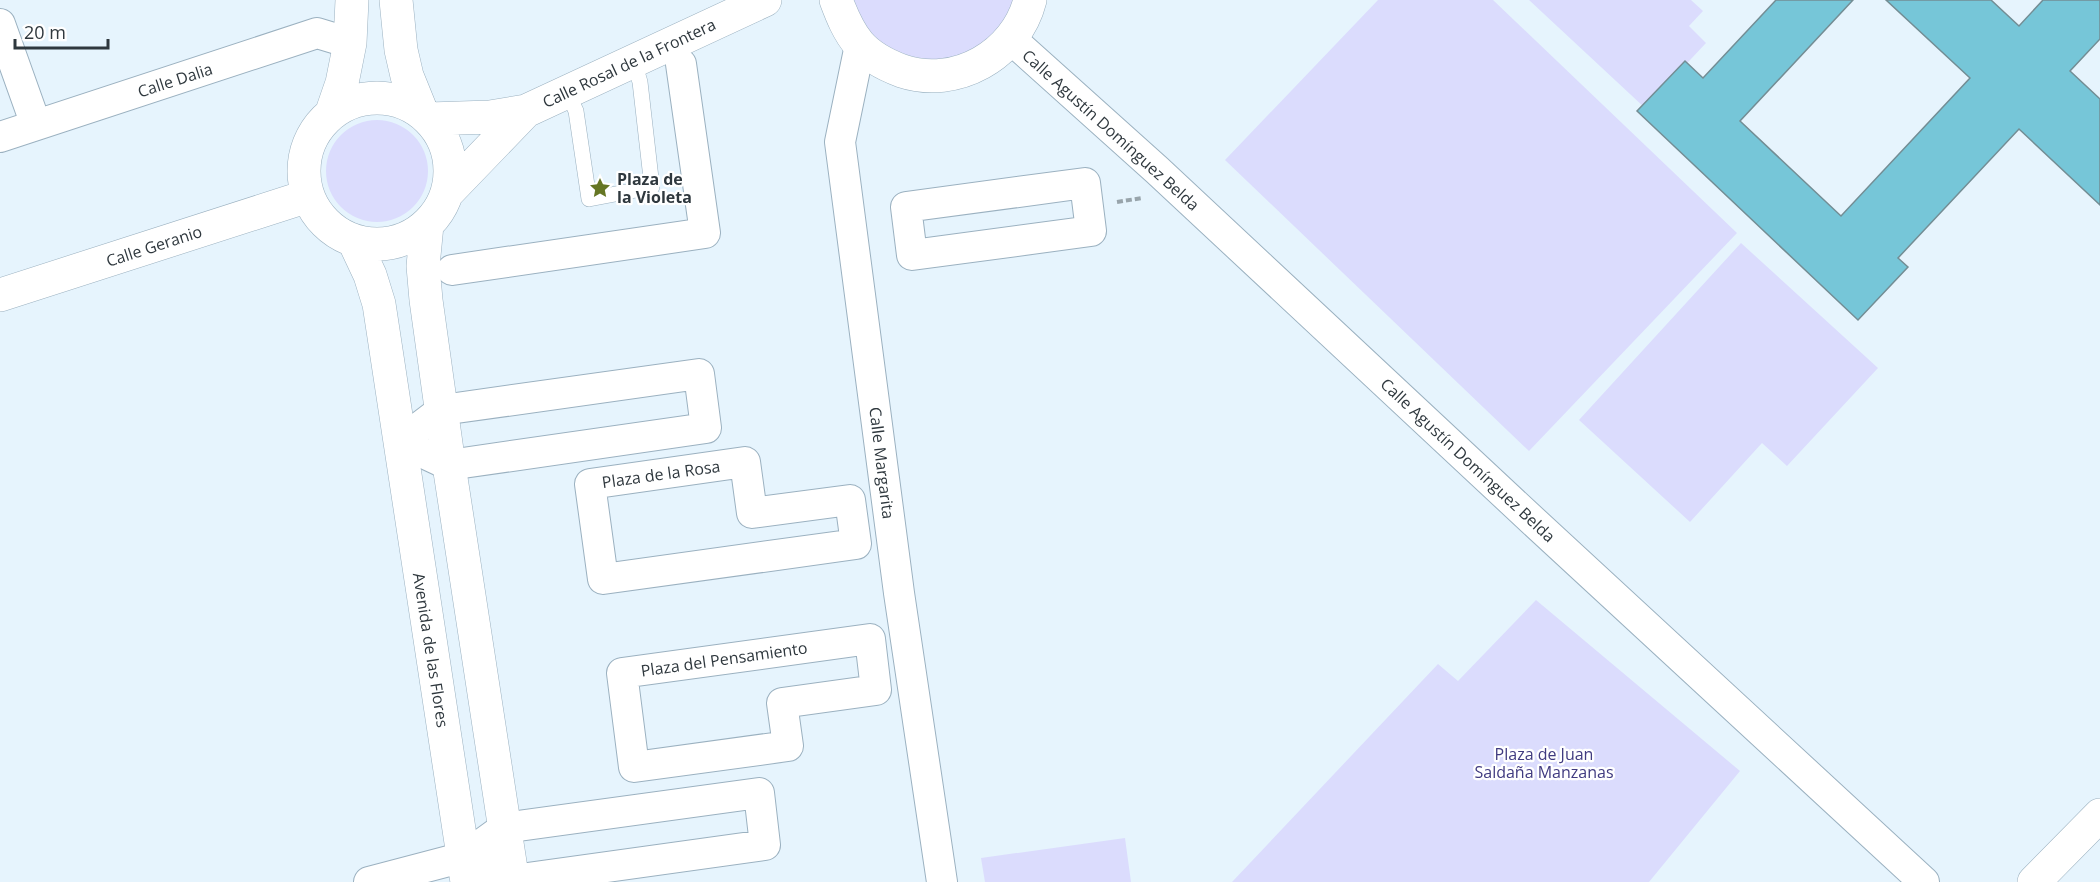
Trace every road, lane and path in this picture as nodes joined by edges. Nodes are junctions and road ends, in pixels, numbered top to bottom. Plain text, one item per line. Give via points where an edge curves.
1 (352, 0) edge
2 (396, 0) edge
3 (765, 0) edge
4 (836, 0) edge
5 (1030, 0) edge
6 (0, 24) edge
7 (1011, 39) junction
8 (350, 43) junction
9 (860, 45) junction
10 (634, 62) junction
11 (681, 64) dead end
12 (567, 92) junction
13 (526, 111) junction
14 (332, 112) junction
15 (426, 116) junction
16 (36, 125) junction
17 (0, 137) edge
18 (1085, 183) joint
19 (447, 193) junction
20 (308, 196) junction
21 (426, 225) junction
22 (354, 241) junction
23 (452, 270) dead end
24 (0, 295) edge
25 (442, 410) junction
26 (400, 442) junction
27 (449, 465) junction
28 (856, 544) joint
29 (870, 639) joint
30 (2100, 815) edge
31 (504, 828) junction
32 (465, 869) edge
33 (513, 881) edge
34 (369, 882) edge
35 (942, 882) edge
36 (1924, 882) edge
37 (2034, 882) edge

1 - 8 main road
2 - 15 main road via 407,76
3 - 10 main road, Calle Rosal de la Frontera
4 - 9 main road via 844,23
5 - 7 main road via 1027,14
6 - 16 street
7 - 9 main road via 981,64 948,75 930,76 889,66
7 - 36 street, Calle Agustín Domínguez Belda
8 - 14 main road
8 - 16 street, Calle Dalia via 317,33
9 - 35 street, Calle Margarita via 840,142 899,593
10 - 12 main road, Calle Rosal de la Frontera
10 - 12 lane via 640,82 652,187 589,199 576,111
11 - 23 street via 705,232
12 - 13 main road, Calle Rosal de la Frontera
13 - 15 main road, Calle Rosal de la Frontera via 490,117
13 - 19 main road, Calle Rosal de la Frontera
14 - 15 main road via 354,101 378,97 401,101
14 - 20 main road via 309,142 304,160
15 - 19 main road via 444,141 451,166
16 - 17 street, Calle Dalia
18 - 18 street via 1091,231 912,255 906,207
19 - 21 main road via 439,211
20 - 22 main road via 326,224
20 - 24 main road, Calle Geranio
21 - 22 main road via 405,239 388,243
21 - 25 main road via 423,266
22 - 26 main road, Avenida de las Flores via 379,304
25 - 26 street
25 - 27 main road
25 - 27 street via 699,374 706,428
26 - 27 street
26 - 32 main road, Avenida de las Flores
27 - 31 main road
28 - 28 street, Plaza de la Rosa via 850,500 752,513 745,462 590,484 603,579
29 - 29 street, Plaza del Pensamiento via 622,673 634,767 788,746 782,704 876,690
30 - 37 main road
31 - 32 street
31 - 33 main road
31 - 33 street via 759,793 765,844
32 - 33 street
32 - 34 street

